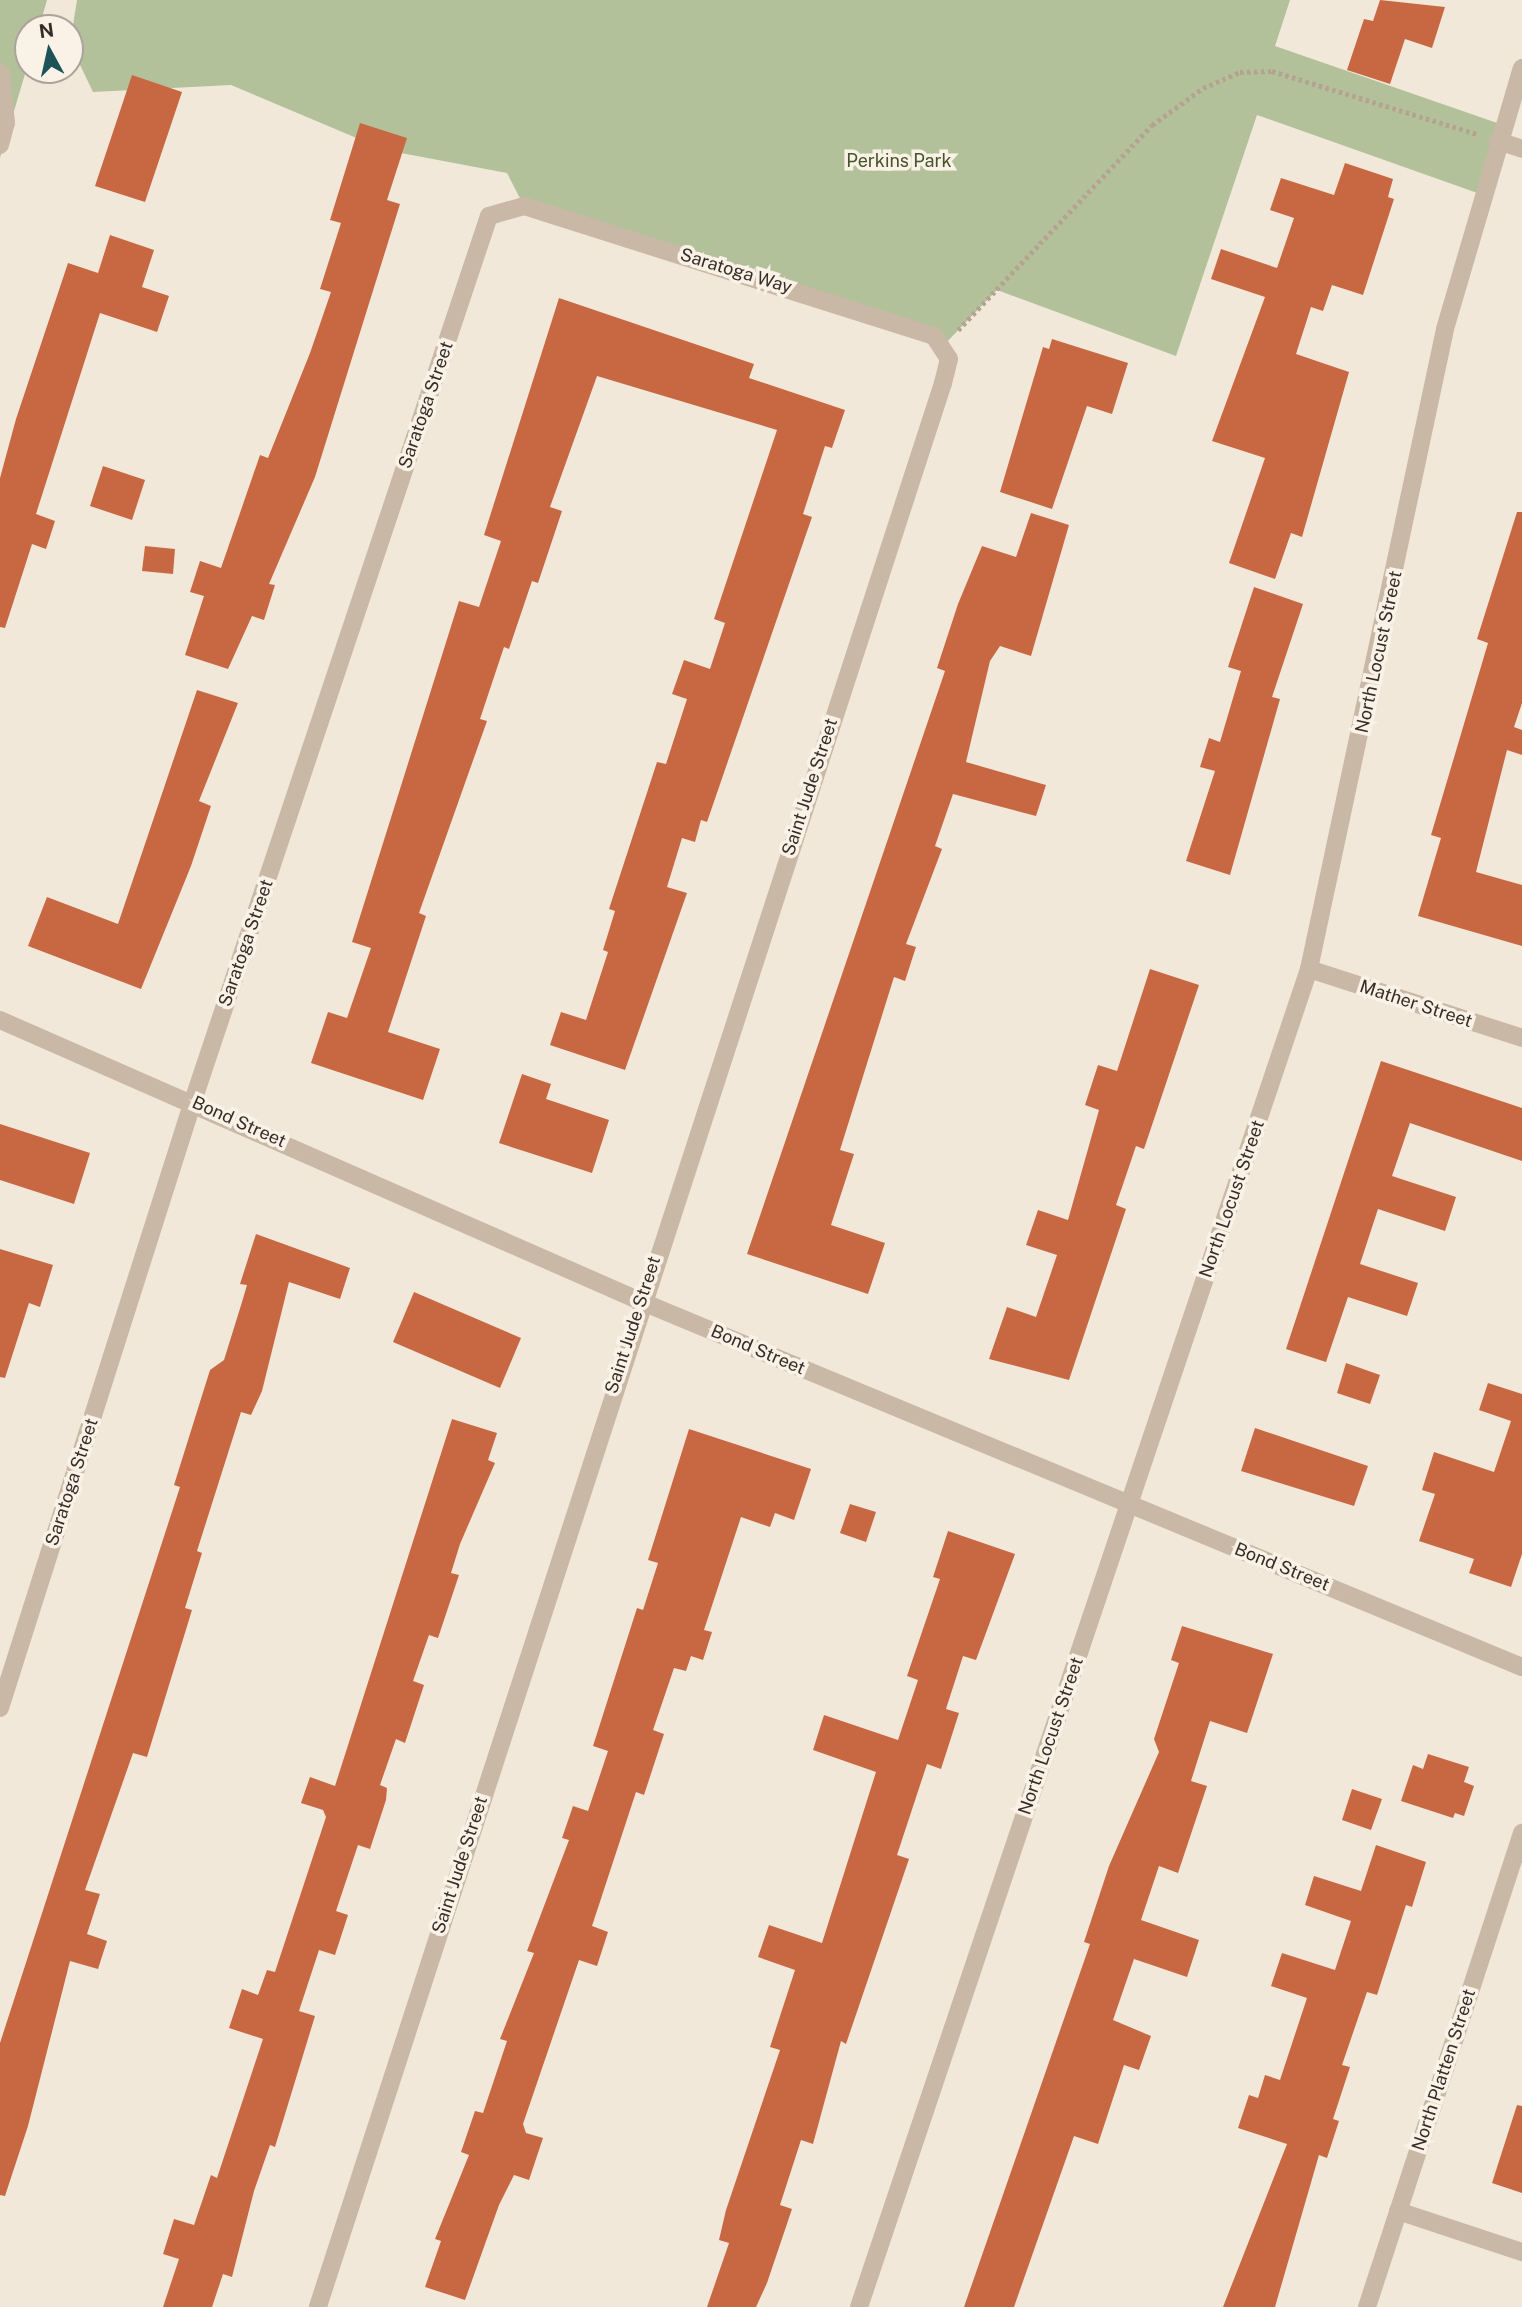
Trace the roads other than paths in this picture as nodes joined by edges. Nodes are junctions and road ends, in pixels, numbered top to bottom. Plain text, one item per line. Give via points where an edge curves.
1 (1522, 68) edge
2 (1, 73) edge
3 (1498, 141) junction
4 (0, 145) edge
5 (1522, 149) edge
6 (524, 206) joint
7 (943, 346) joint
8 (1309, 969) junction
9 (0, 1020) edge
10 (1522, 1038) edge
11 (193, 1101) junction
12 (640, 1301) junction
13 (1129, 1504) junction
14 (1522, 1667) edge
15 (0, 1708) edge
16 (1522, 1833) edge
17 (1398, 2211) junction
18 (1522, 2252) edge
19 (318, 2307) edge
20 (859, 2307) edge
21 (1367, 2307) edge

1 - 3 street, North Locust Street
2 - 4 street via 6,123
3 - 5 street
3 - 8 street, North Locust Street via 1445,329
6 - 7 street, Saratoga Way via 916,327
6 - 11 street, Saratoga Street via 489,216
7 - 12 street, Saint Jude Street via 949,359 943,383
8 - 10 street, Mather Street
8 - 13 street, North Locust Street
9 - 11 street, Bond Street
11 - 12 street, Bond Street
11 - 15 street, Saratoga Street
12 - 13 street, Bond Street
12 - 19 street, Saint Jude Street
13 - 14 street, Bond Street
13 - 20 street, North Locust Street
16 - 17 street, North Platten Street
17 - 18 street
17 - 21 street, North Platten Street

